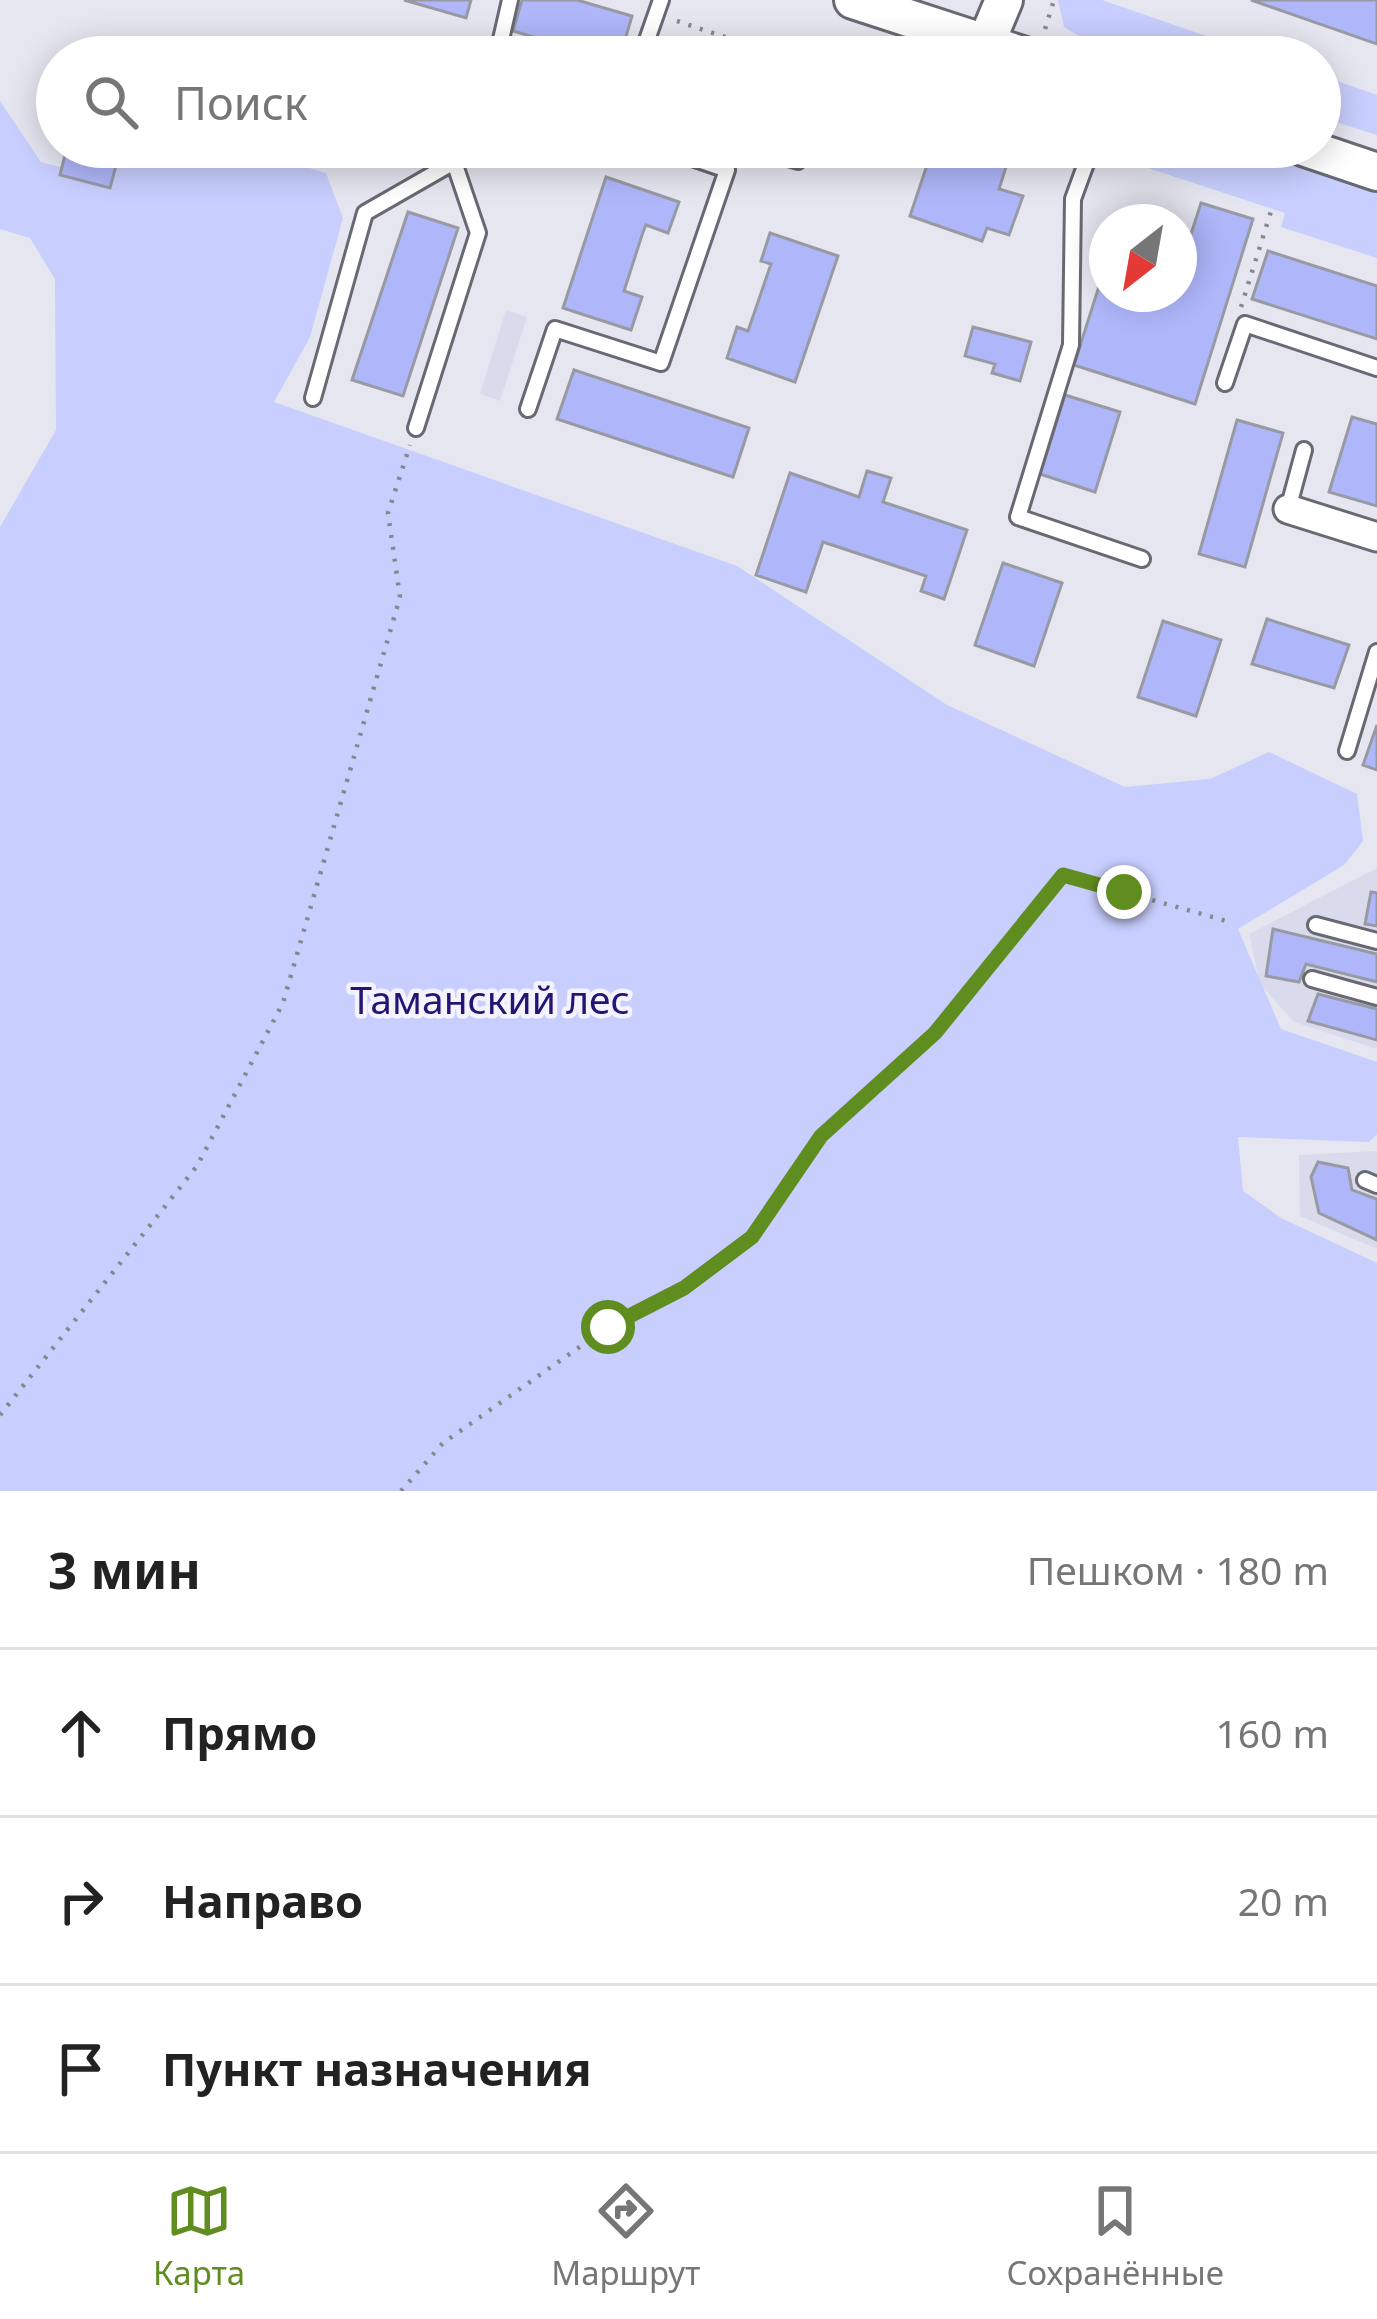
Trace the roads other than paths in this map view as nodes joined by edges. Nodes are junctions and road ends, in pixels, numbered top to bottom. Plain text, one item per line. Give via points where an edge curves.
1 (510, 0) edge
2 (853, 0) edge
3 (1004, 0) edge
4 (659, 6) edge
5 (502, 36) edge
6 (648, 36) edge
7 (964, 36) edge
8 (989, 36) edge
9 (1341, 160) edge
10 (436, 168) edge
11 (462, 168) edge
12 (721, 168) edge
13 (1084, 168) edge
14 (1377, 172) edge
15 (1377, 368) edge
16 (1225, 383) dead end
17 (314, 398) dead end
18 (528, 410) dead end
19 (416, 428) road end
20 (1304, 450) dead end
21 (1288, 509) joint
22 (1377, 537) edge
23 (1142, 559) dead end
24 (1376, 659) edge
25 (1347, 751) dead end
26 (1316, 925) dead end
27 (1377, 941) edge
28 (1312, 979) dead end
29 (1377, 997) edge

1 - 5 lane
2 - 7 street
3 - 8 street
4 - 6 lane
9 - 14 street
10 - 17 lane via 365,213
11 - 19 lane via 478,233
12 - 18 lane via 727,170 661,363 555,329
13 - 23 lane via 1073,199 1071,345 1018,517
15 - 16 lane via 1245,324
20 - 21 lane
21 - 22 street
24 - 25 lane
26 - 27 lane
28 - 29 lane

